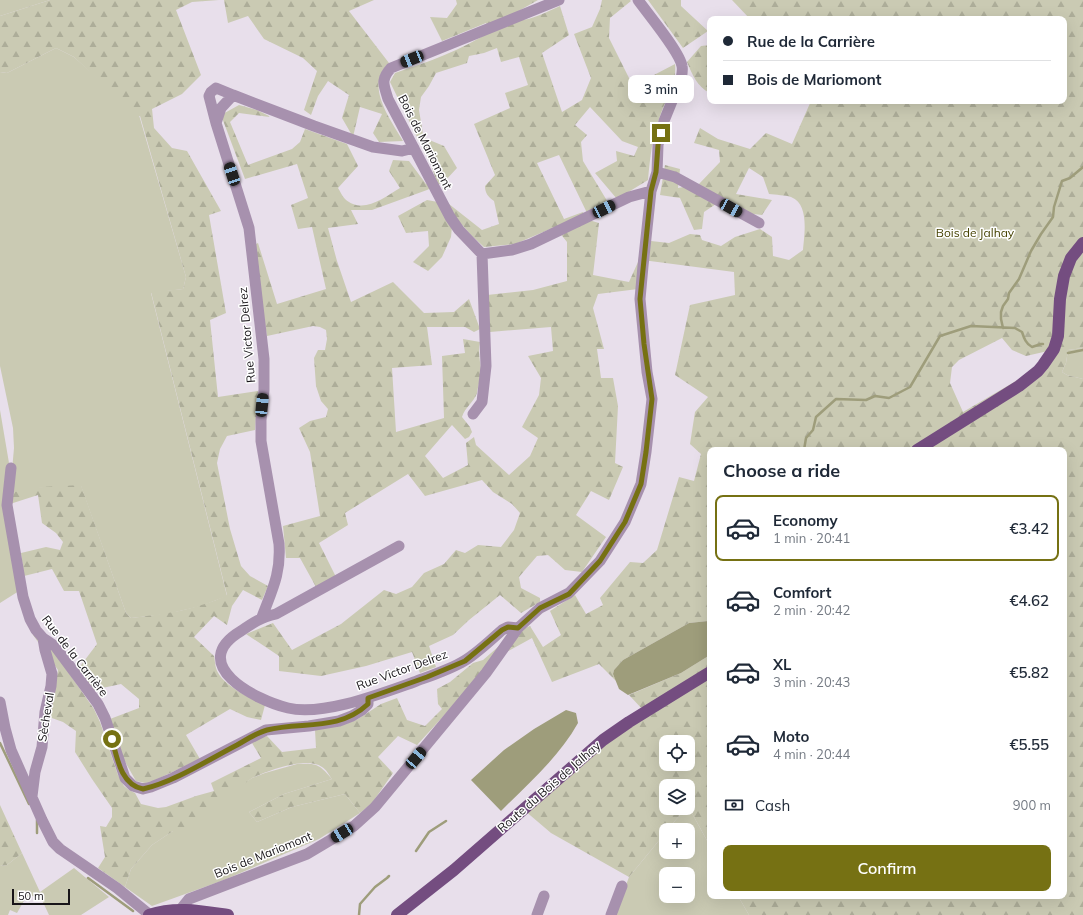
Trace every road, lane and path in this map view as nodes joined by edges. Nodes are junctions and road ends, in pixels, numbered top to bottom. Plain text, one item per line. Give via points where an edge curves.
1 (559, 0) edge
2 (638, 0) edge
3 (233, 95) junction
4 (216, 123) junction
5 (414, 148) junction
6 (656, 172) junction
7 (651, 191) junction
8 (759, 224) dead end
9 (1083, 243) edge
10 (482, 254) junction
11 (473, 414) dead end
12 (922, 447) edge
13 (11, 468) dead end
14 (399, 546) dead end
15 (262, 617) junction
16 (518, 628) junction
17 (43, 638) junction
18 (707, 674) edge
19 (368, 698) junction
20 (0, 702) edge
21 (32, 796) junction
22 (622, 886) dead end
23 (544, 896) dead end
24 (181, 909) junction
25 (150, 915) edge
26 (228, 915) edge
27 (397, 915) edge
28 (537, 915) edge
29 (611, 915) edge

1 - 5 street, Bois de Mariomont via 391,68 384,75 388,99
2 - 6 street, Bois de Mariomont via 678,54 682,65 682,78 664,120 658,145
3 - 4 street via 221,108
3 - 4 street, Rue Victor Delrez via 216,88 210,92
3 - 5 street, Rue Victor Delrez via 373,147 402,151
4 - 15 street, Rue Victor Delrez via 249,228 264,359 261,441 280,561
5 - 10 street, Bois de Mariomont via 450,217
6 - 7 street, Bois de Mariomont
6 - 8 street via 675,177
7 - 10 street via 629,197 531,244 512,250
7 - 16 street, Bois de Mariomont via 640,299 652,399 641,484 625,522 600,561 569,594 540,608
9 - 12 main road via 1072,258 1064,276 1058,336 1054,350 1038,372
10 - 11 street via 486,366 482,402
13 - 17 street, Rue de la Carrière via 7,505 23,597 30,619
14 - 15 street, Rue Victor Delrez via 276,614
15 - 19 street, Rue Victor Delrez via 235,634 222,648 220,656 223,670 236,684 266,700 289,708 315,710
16 - 19 street, Rue Victor Delrez via 508,627 502,630 465,661
16 - 24 street, Bois de Mariomont via 486,673 376,807 354,826 307,854 189,899
17 - 19 street, Rue de la Carrière via 55,646 98,704 125,778 133,786 143,789 173,778 266,730 324,724 352,716 368,704
17 - 21 street, Sècheval via 52,674
18 - 27 main road, Route du Bois de Jalhay via 603,740 454,870
20 - 21 street via 11,750
21 - 25 street via 53,842
22 - 29 street
23 - 28 street
24 - 25 main road
24 - 26 main road

